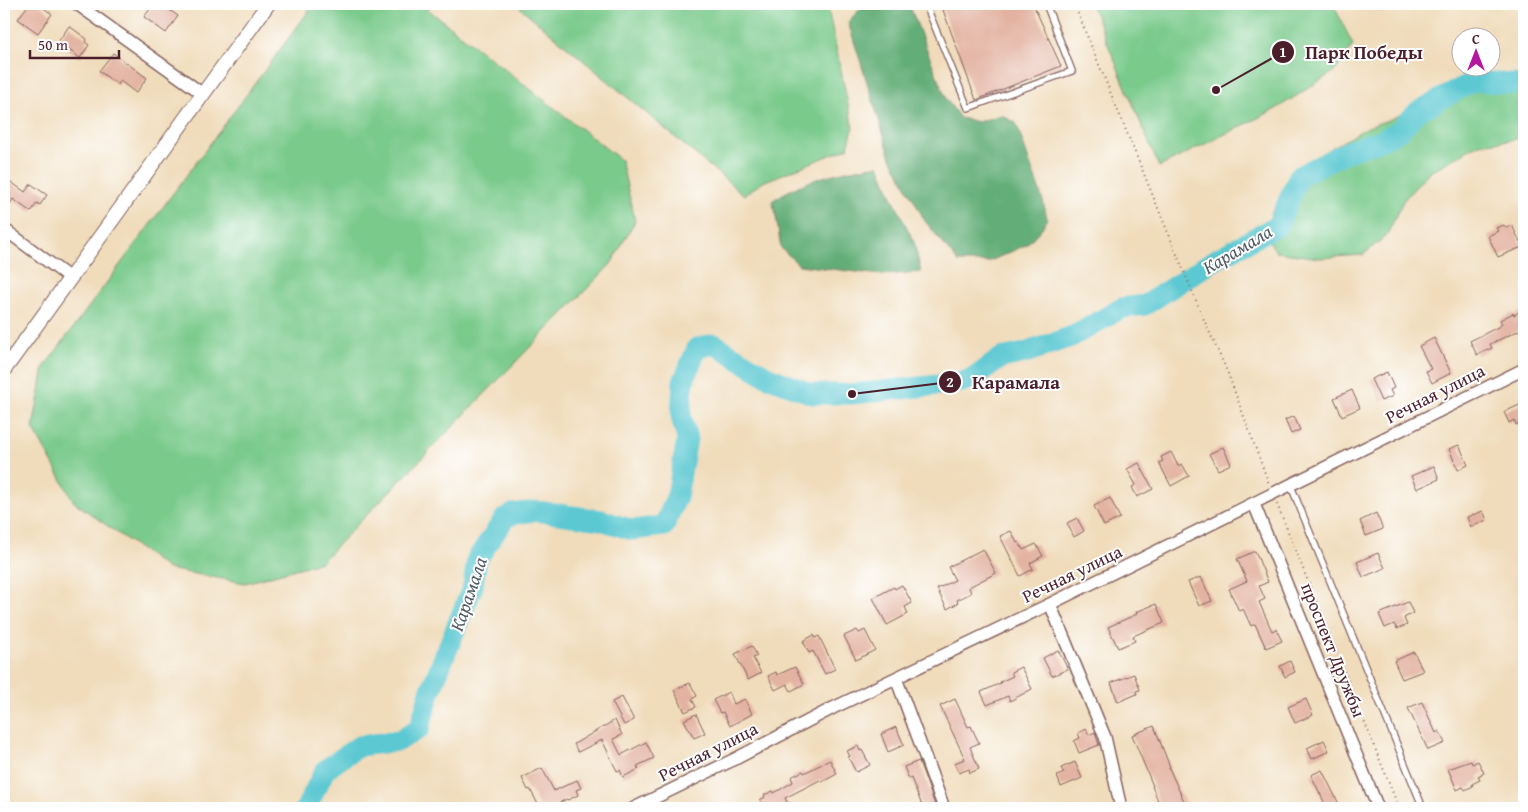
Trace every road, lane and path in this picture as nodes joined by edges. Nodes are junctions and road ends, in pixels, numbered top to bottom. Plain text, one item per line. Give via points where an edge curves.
1 (77, 4) edge
2 (268, 4) edge
3 (928, 4) edge
4 (1046, 4) edge
5 (1074, 4) edge
6 (203, 94) junction
7 (4, 228) edge
8 (70, 278) junction
9 (1524, 369) edge
10 (4, 370) edge
11 (1292, 486) junction
12 (1273, 495) junction
13 (1254, 504) junction
14 (1050, 604) junction
15 (896, 678) junction
16 (634, 808) edge
17 (944, 808) edge
18 (1121, 808) edge
19 (1378, 808) edge
20 (1399, 808) edge
21 (1423, 808) edge

1 - 6 street
2 - 6 street
3 - 4 lane via 968,108 1072,71
5 - 12 path via 1227,371
6 - 8 street
7 - 8 street
8 - 10 street
9 - 11 street, Речная улица
11 - 12 street, Речная улица
11 - 21 lane
12 - 13 street, Речная улица
12 - 20 path
13 - 14 street, Речная улица
13 - 19 street, проспект Дружбы
14 - 15 street, Речная улица
14 - 18 street via 1105,737
15 - 16 street, Речная улица
15 - 17 street

